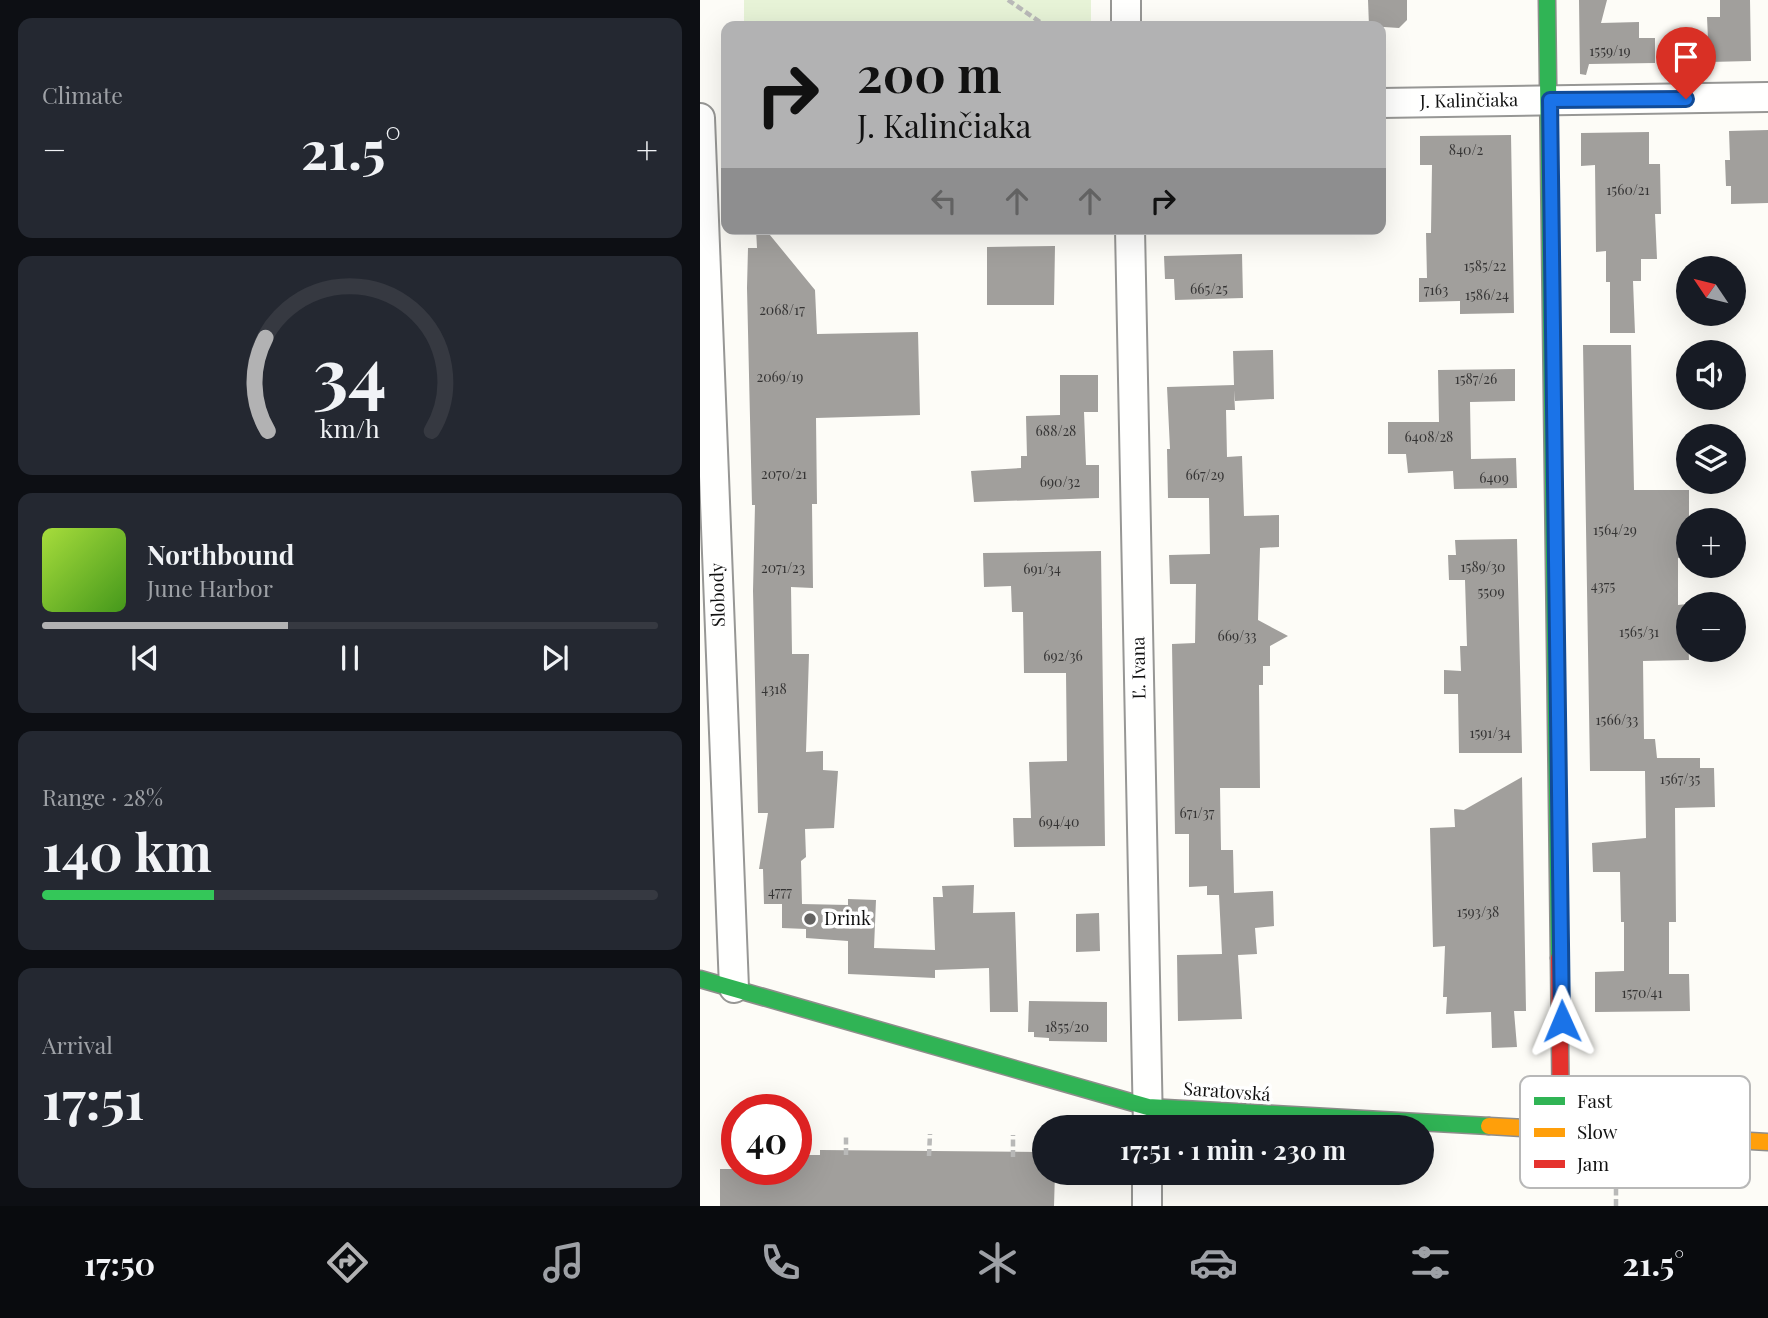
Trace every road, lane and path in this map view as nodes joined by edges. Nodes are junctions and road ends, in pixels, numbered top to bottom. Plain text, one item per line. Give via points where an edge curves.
1 (1008, 0) edge
2 (1126, 0) edge
3 (1547, 0) edge
4 (1039, 21) edge
5 (1126, 21) edge
6 (1768, 97) edge
7 (1550, 100) junction
8 (1386, 103) edge
9 (700, 118) edge
10 (1130, 235) edge
11 (700, 979) edge
12 (734, 988) junction
13 (1560, 1076) edge
14 (1142, 1115) edge
15 (1148, 1115) edge
16 (1434, 1127) edge
17 (1520, 1130) edge
18 (846, 1134) dead end
19 (930, 1134) dead end
20 (1013, 1135) dead end
21 (1750, 1141) edge
22 (1768, 1142) edge
23 (846, 1155) dead end
24 (929, 1156) dead end
25 (1013, 1157) dead end
26 (1147, 1185) edge
27 (1147, 1206) edge

1 - 4 path
2 - 5 street
3 - 7 street
6 - 7 street, J. Kalinčiaka
7 - 8 street, J. Kalinčiaka
7 - 13 street
9 - 12 street, Slobody
10 - 15 street, Ľ. Ivana
11 - 12 street, Saratovská
12 - 14 street, Saratovská
16 - 17 street, Saratovská
18 - 23 path
19 - 24 path
20 - 25 path
21 - 22 street, Saratovská
26 - 27 street

